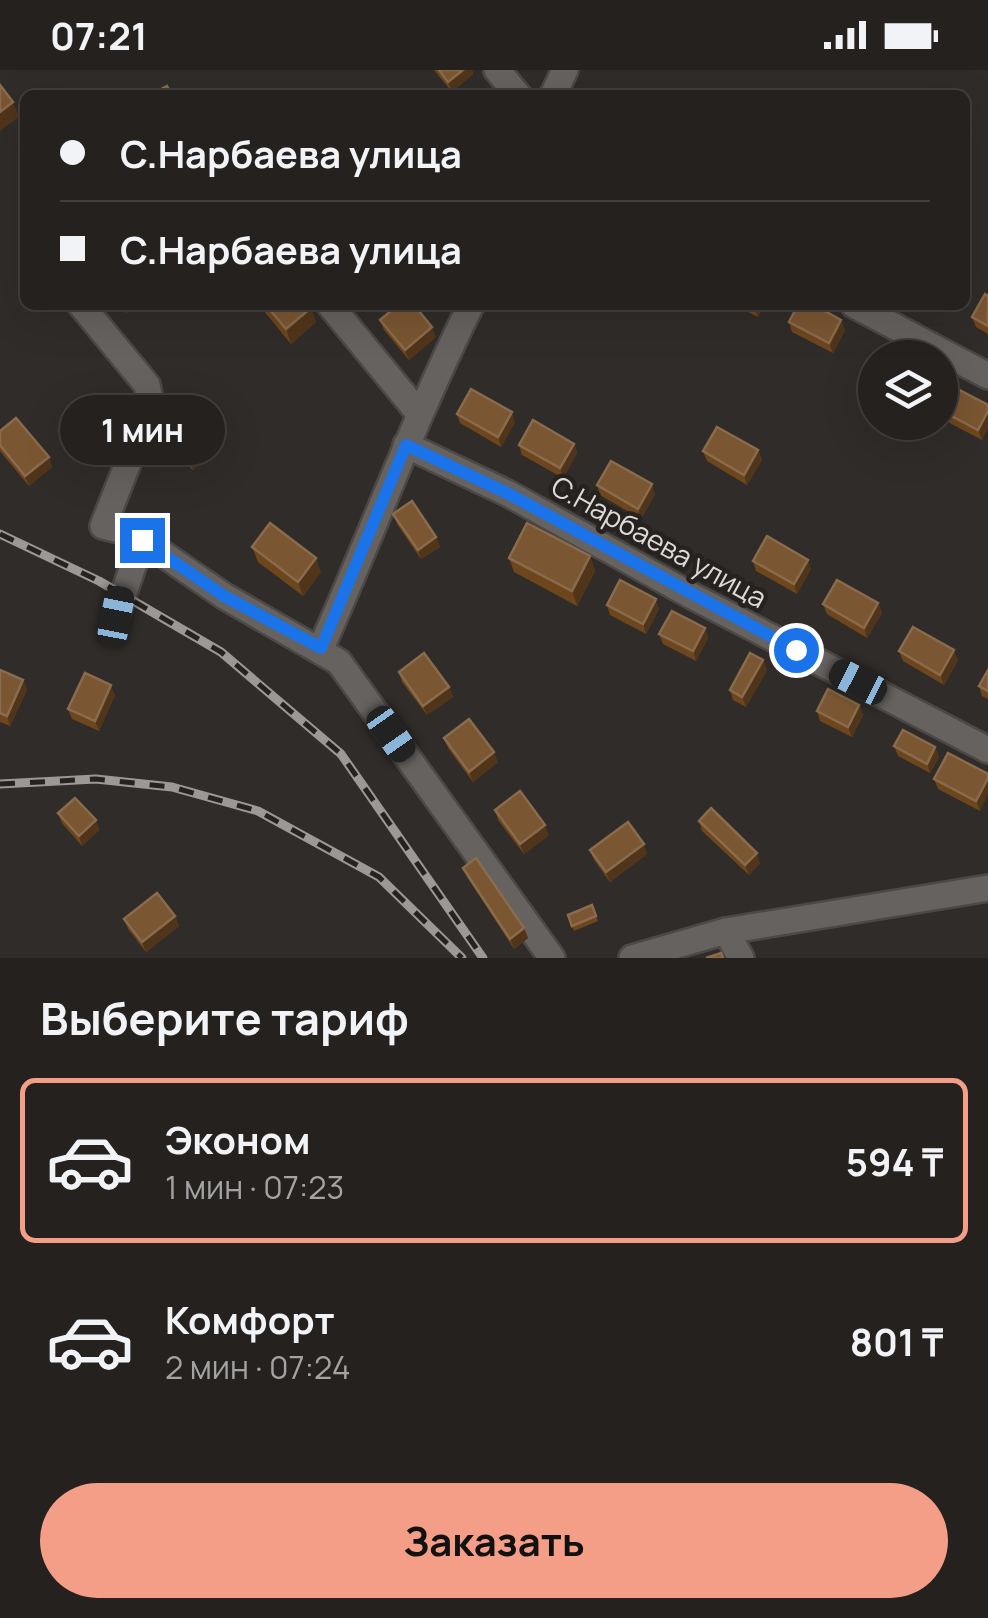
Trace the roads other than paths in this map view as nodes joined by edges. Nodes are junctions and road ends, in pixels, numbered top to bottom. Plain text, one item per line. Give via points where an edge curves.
1 (497, 70) edge
2 (514, 90) edge
3 (85, 310) edge
4 (334, 310) edge
5 (469, 310) edge
6 (863, 310) edge
7 (988, 376) edge
8 (418, 412) junction
9 (406, 445) junction
10 (142, 540) junction
11 (116, 616) dead end
12 (321, 648) junction
13 (988, 750) edge
14 (988, 888) edge
15 (726, 931) junction
16 (552, 958) edge
17 (632, 958) edge
18 (741, 958) edge

1 - 2 street
3 - 10 street via 147,385 148,421 103,526
4 - 8 street
5 - 8 street
6 - 7 street
8 - 9 street
9 - 12 street
9 - 13 street, С.Нарбаева улица
10 - 11 street
10 - 12 street via 224,596
12 - 16 street via 356,683
14 - 15 street
15 - 17 street
15 - 18 street

